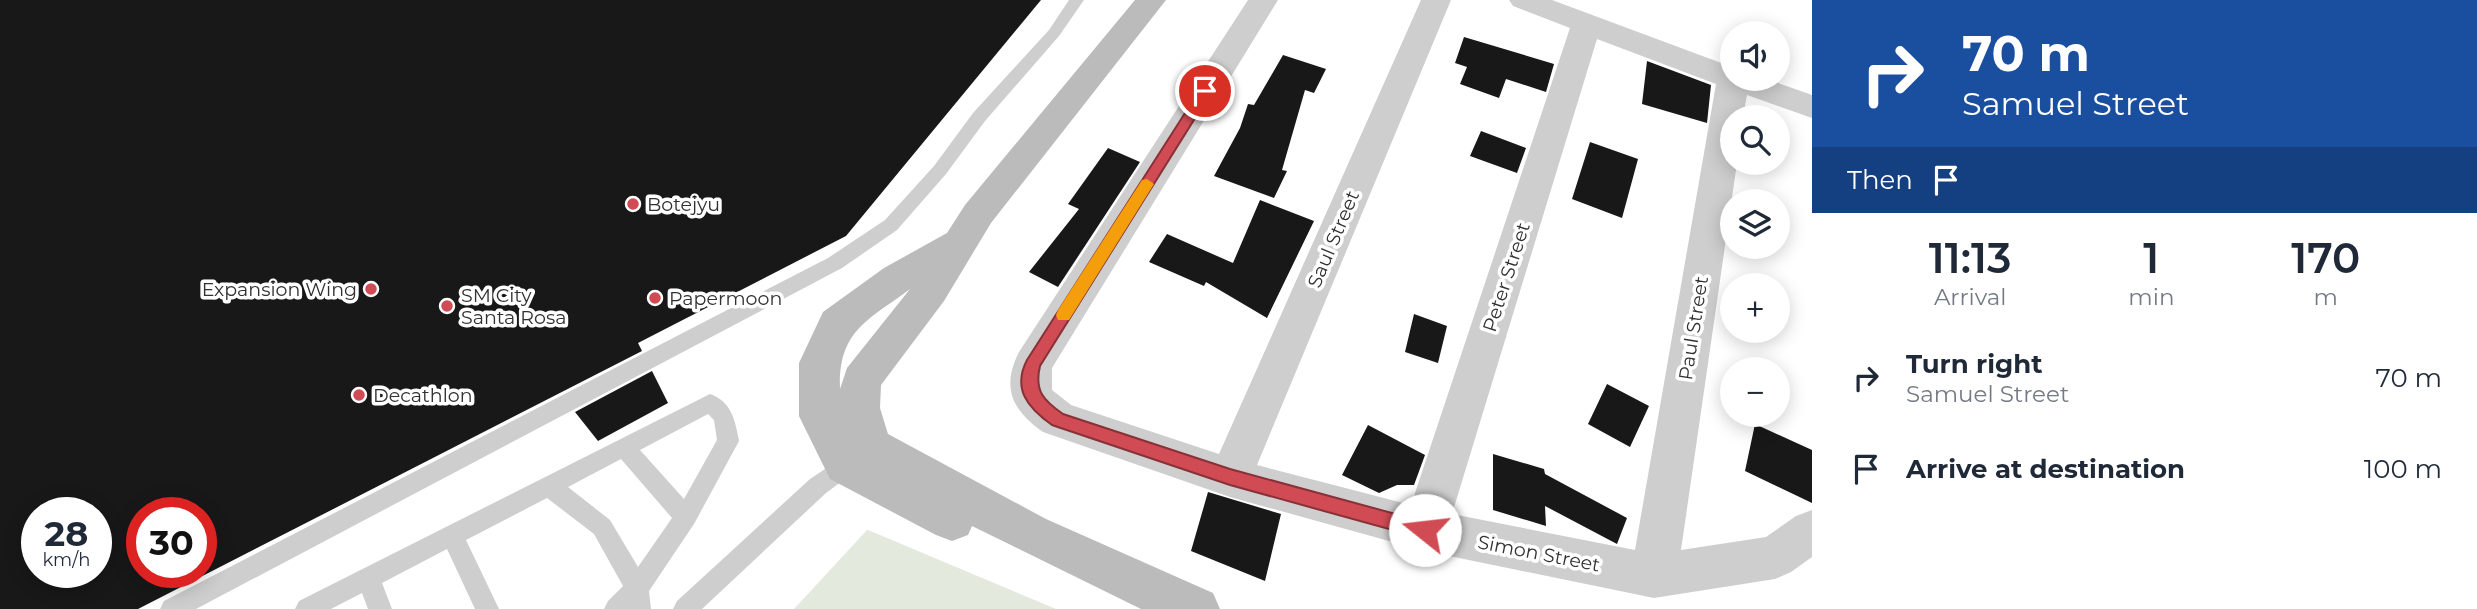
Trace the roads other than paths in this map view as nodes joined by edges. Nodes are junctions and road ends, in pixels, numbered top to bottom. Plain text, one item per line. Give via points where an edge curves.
1 (1077, 0) edge
2 (1151, 0) edge
3 (1263, 0) edge
4 (1436, 0) edge
5 (1524, 0) edge
6 (1587, 23) junction
7 (1720, 73) edge
8 (1732, 91) edge
9 (1769, 91) edge
10 (1812, 107) edge
11 (624, 447) junction
12 (857, 455) junction
13 (1230, 477) junction
14 (549, 486) junction
15 (686, 517) junction
16 (1425, 530) junction
17 (1812, 531) edge
18 (452, 535) junction
19 (1654, 576) junction
20 (368, 578) junction
21 (638, 599) edge
22 (172, 609) edge
23 (307, 609) edge
24 (380, 609) edge
25 (487, 609) edge
26 (616, 609) edge
27 (685, 609) edge
28 (1132, 609) edge
29 (1196, 609) edge

1 - 22 lane via 891,225 835,263
2 - 12 main road via 978,214 931,290 861,380
3 - 13 street, Simon Street via 1032,365 1028,379 1031,395 1058,419
4 - 13 street, Saul Street
5 - 6 street
6 - 7 street
6 - 16 street, Peter Street
8 - 19 street, Paul Street
9 - 10 street
11 - 14 lane
11 - 15 lane
11 - 15 lane via 710,403 724,416 728,441
12 - 27 lane
12 - 28 main road via 904,498
12 - 29 main road
13 - 16 street, Simon Street
14 - 18 lane
14 - 21 lane via 603,527
15 - 21 lane
16 - 19 street, Simon Street
17 - 19 street, Simon Street via 1775,557
18 - 20 lane
18 - 25 lane
20 - 23 lane
20 - 24 lane
21 - 26 lane

